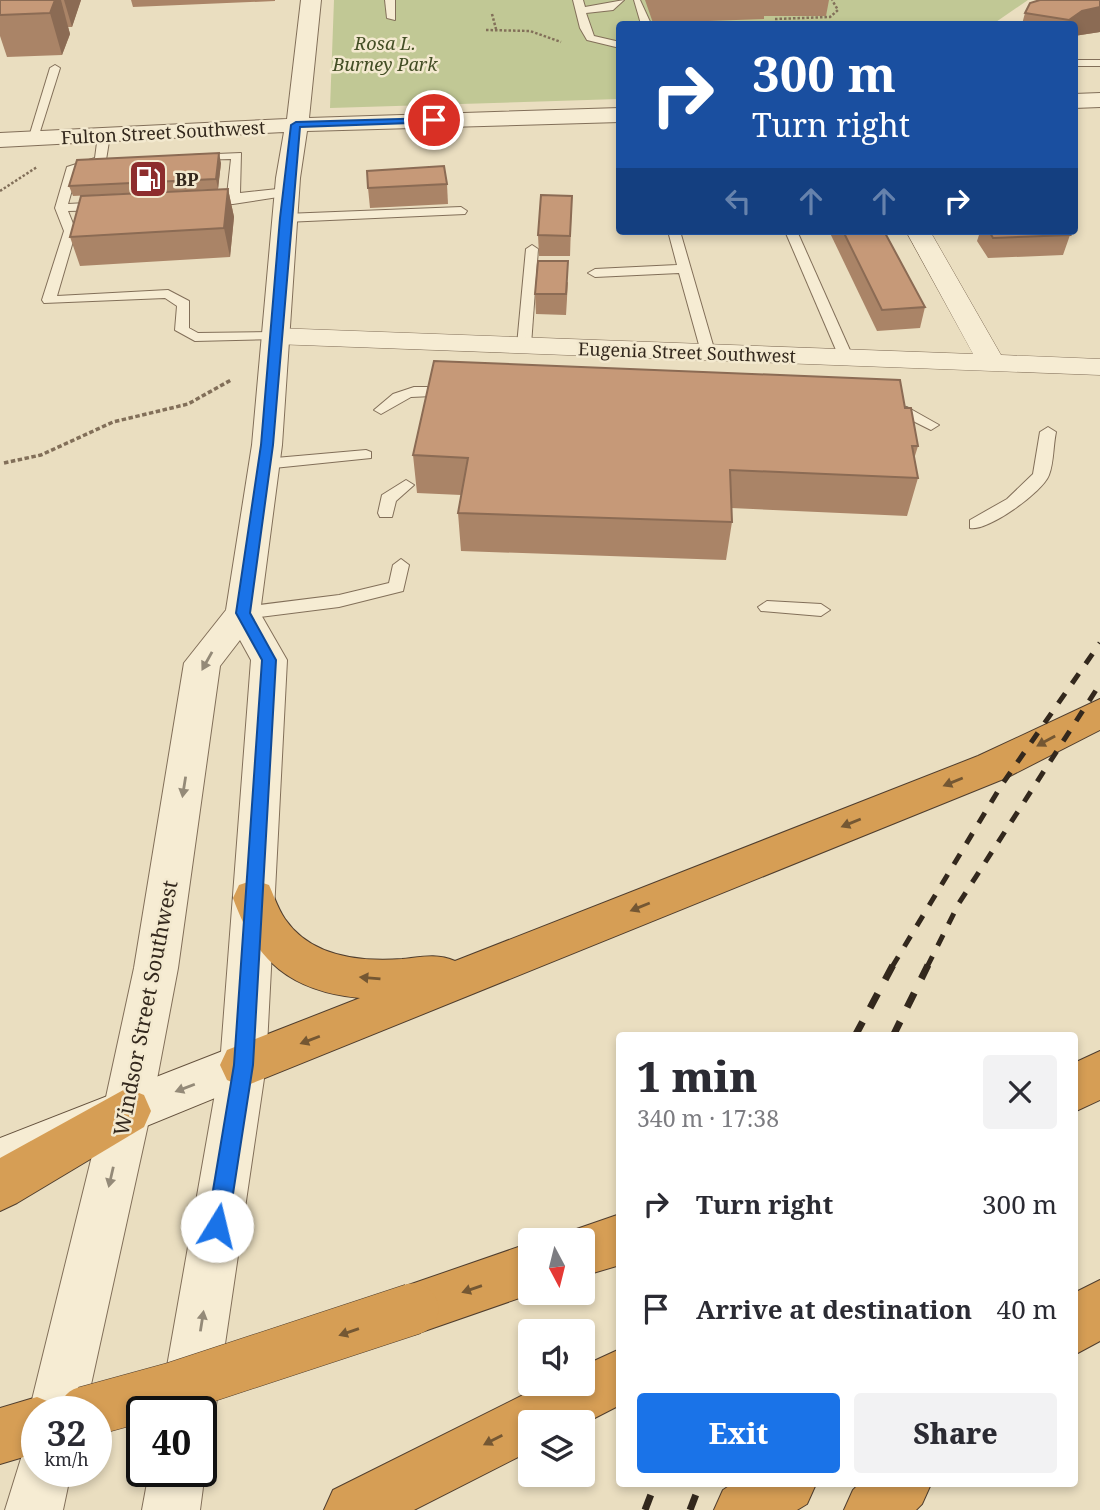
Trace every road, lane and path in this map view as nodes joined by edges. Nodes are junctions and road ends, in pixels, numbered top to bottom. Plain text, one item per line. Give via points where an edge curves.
1 (311, 0) edge
2 (390, 0) edge
3 (619, 0) edge
4 (832, 0) edge
5 (637, 2) dead end
6 (579, 5) edge
7 (492, 14) dead end
8 (392, 18) dead end
9 (645, 21) edge
10 (776, 21) edge
11 (496, 29) junction
12 (486, 30) dead end
13 (566, 44) dead end
14 (616, 45) edge
15 (1078, 63) edge
16 (1100, 63) edge
17 (55, 68) dead end
18 (1100, 100) edge
19 (1078, 101) edge
20 (616, 115) edge
21 (296, 125) junction
22 (104, 135) junction
23 (32, 138) junction
24 (0, 140) edge
25 (188, 157) edge
26 (38, 167) dead end
27 (0, 191) edge
28 (101, 195) edge
29 (233, 200) junction
30 (350, 200) dead end
31 (193, 202) edge
32 (286, 205) junction
33 (61, 208) junction
34 (461, 211) dead end
35 (350, 215) junction
36 (675, 235) edge
37 (793, 235) edge
38 (920, 235) edge
39 (532, 249) dead end
40 (686, 269) junction
41 (595, 273) dead end
42 (274, 336) junction
43 (524, 345) junction
44 (709, 352) junction
45 (846, 358) junction
46 (990, 363) junction
47 (1100, 366) edge
48 (231, 380) dead end
49 (472, 392) edge
50 (874, 409) edge
51 (381, 410) dead end
52 (931, 425) dead end
53 (1048, 432) dead end
54 (366, 455) dead end
55 (4, 463) dead end
56 (264, 464) junction
57 (406, 485) dead end
58 (386, 513) dead end
59 (976, 524) dead end
60 (401, 565) dead end
61 (767, 607) dead end
62 (821, 610) dead end
63 (243, 613) junction
64 (1100, 713) edge
65 (254, 898) junction
66 (509, 958) junction
67 (1100, 1063) edge
68 (243, 1065) junction
69 (1078, 1071) edge
70 (1100, 1073) edge
71 (1078, 1087) edge
72 (127, 1111) junction
73 (0, 1162) edge
74 (0, 1186) edge
75 (616, 1240) edge
76 (595, 1247) edge
77 (518, 1273) edge
78 (1100, 1283) edge
79 (1078, 1297) edge
80 (1100, 1306) edge
81 (1078, 1325) edge
82 (616, 1378) edge
83 (61, 1396) edge
84 (190, 1396) edge
85 (112, 1405) edge
86 (21, 1430) edge
87 (0, 1436) edge
88 (39, 1487) edge
89 (175, 1487) edge
90 (782, 1487) edge
91 (899, 1487) edge
92 (376, 1499) edge
93 (34, 1510) edge
94 (171, 1510) edge
95 (743, 1510) edge
96 (873, 1510) edge

1 - 21 street
2 - 8 lane
3 - 6 lane via 610,8
4 - 10 path via 838,10 830,17
5 - 9 lane
6 - 14 lane via 588,37 598,44
7 - 11 path
11 - 12 path
11 - 13 path via 530,31
15 - 16 lane
17 - 23 lane
18 - 19 street
20 - 21 street, Fulton Street Southwest
21 - 22 street, Fulton Street Southwest
21 - 32 street
22 - 23 street, Fulton Street Southwest
22 - 33 lane via 106,160 73,167
23 - 24 street, Fulton Street Southwest
25 - 29 lane via 237,155
26 - 27 path
28 - 33 lane via 114,201
29 - 31 lane
29 - 32 lane
30 - 35 lane
32 - 35 lane
32 - 42 street
33 - 42 lane via 70,231 49,300 168,294 184,304 182,330 186,334
34 - 35 lane
36 - 40 lane
37 - 45 lane
38 - 46 street
39 - 43 lane
40 - 41 lane
40 - 44 lane
42 - 43 street, Eugenia Street Southwest
42 - 56 street
43 - 44 street, Eugenia Street Southwest
44 - 45 street, Eugenia Street Southwest
45 - 46 street, Eugenia Street Southwest
46 - 47 street, Eugenia Street Southwest
48 - 55 path via 188,404 113,422 41,455
49 - 51 lane via 430,390 396,395
50 - 52 lane via 902,410
53 - 59 lane via 1041,476 1013,503
54 - 56 lane
56 - 63 street
57 - 58 lane via 388,499
60 - 63 lane via 397,587 339,601
61 - 62 lane
63 - 65 street via 269,660
63 -> 72 street, Windsor Street Southwest via 202,663 156,968
64 -> 66 highway via 992,767
66 -> 65 highway via 405,979 347,976 318,969 293,956 273,938
65 - 68 street
66 -> 68 highway
67 - 69 highway
68 -> 72 street
84 -> 68 street
70 - 71 highway
72 - 73 street
72 - 74 highway
72 -> 83 street, Windsor Street Southwest
75 - 76 highway
77 -> 85 highway, bridge
78 - 79 highway
80 - 81 highway
82 -> 92 highway
86 - 87 highway
88 - 93 street
89 - 94 street
90 - 95 highway
91 - 96 highway

